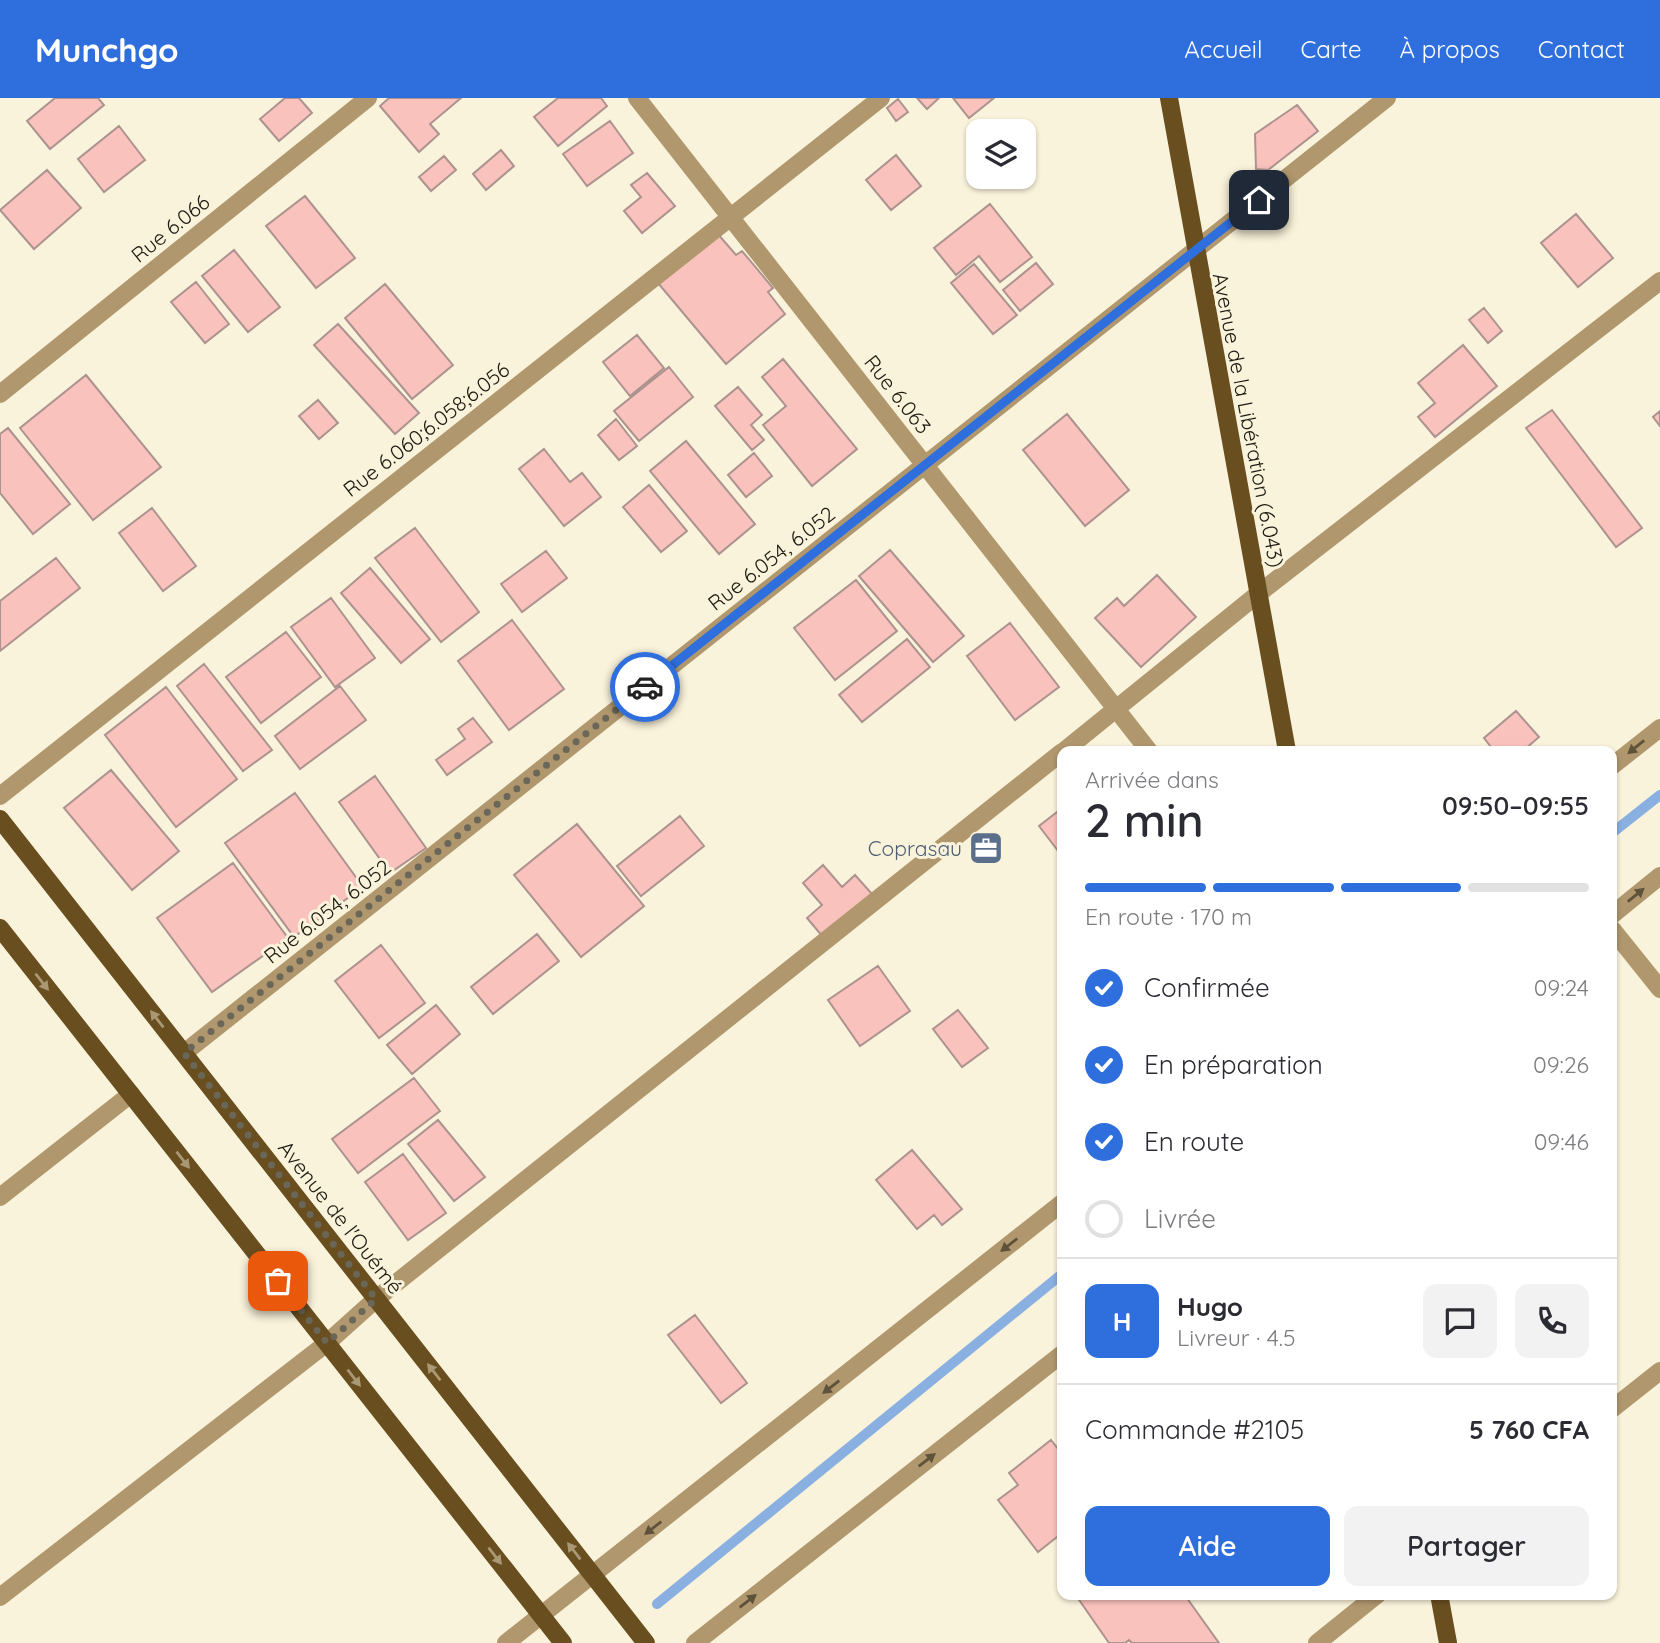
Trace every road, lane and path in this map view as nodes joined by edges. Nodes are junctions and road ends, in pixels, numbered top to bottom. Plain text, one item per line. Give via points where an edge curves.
1 (368, 98) edge
2 (636, 98) edge
3 (881, 98) edge
4 (1168, 98) edge
5 (1387, 98) edge
6 (731, 217) junction
7 (1195, 251) junction
8 (1660, 281) edge
9 (0, 394) edge
10 (925, 465) junction
11 (1258, 594) junction
12 (1117, 709) junction
13 (1660, 727) edge
14 (1071, 746) edge
15 (1145, 746) edge
16 (1286, 746) edge
17 (1057, 757) edge
18 (1617, 762) edge
19 (0, 796) edge
20 (0, 819) edge
21 (1660, 876) edge
22 (1617, 911) edge
23 (0, 928) edge
24 (1617, 935) edge
25 (1660, 989) edge
26 (184, 1053) junction
27 (131, 1094) junction
28 (0, 1197) edge
29 (1057, 1207) edge
30 (376, 1299) junction
31 (327, 1343) junction
32 (1057, 1358) edge
33 (1660, 1370) edge
34 (1617, 1405) edge
35 (593, 1576) junction
36 (0, 1597) edge
37 (1371, 1600) edge
38 (1440, 1600) edge
39 (541, 1615) junction
40 (506, 1643) edge
41 (563, 1643) edge
42 (646, 1643) edge
43 (695, 1643) edge
44 (1317, 1643) edge
45 (1448, 1643) edge

1 - 9 street, Rue 6.066
2 - 6 street, Rue 6.063
3 - 6 street, Rue 6.060;6.058;6.056
4 - 7 main road, Avenue de la Libération (6.043)
5 - 7 street, Rue 6.054, 6.052
6 - 10 street, Rue 6.063
6 - 19 street, Rue 6.060;6.058;6.056
7 - 10 street, Rue 6.054, 6.052
7 - 11 main road, Avenue de la Libération (6.043)
8 - 11 street
10 - 12 street, Rue 6.063
10 - 26 street, Rue 6.054, 6.052
11 - 12 street
11 - 16 main road, Avenue de la Libération (6.043)
12 - 14 street
12 - 15 street, Rue 6.063
13 -> 18 street
17 - 30 street
26 -> 20 main road, Avenue de l'Ouémé
22 -> 21 street
23 -> 27 main road
24 - 25 street
26 - 30 main road, Avenue de l'Ouémé
27 - 28 street
27 -> 31 main road
29 -> 35 street
30 - 31 street
35 -> 30 main road, Avenue de l'Ouémé
31 - 36 street
31 -> 39 main road
43 -> 32 street
33 - 34 street
35 - 39 street
35 - 42 main road, Avenue de l'Ouémé
37 - 44 street
38 - 45 main road
39 - 40 street
39 - 41 main road

